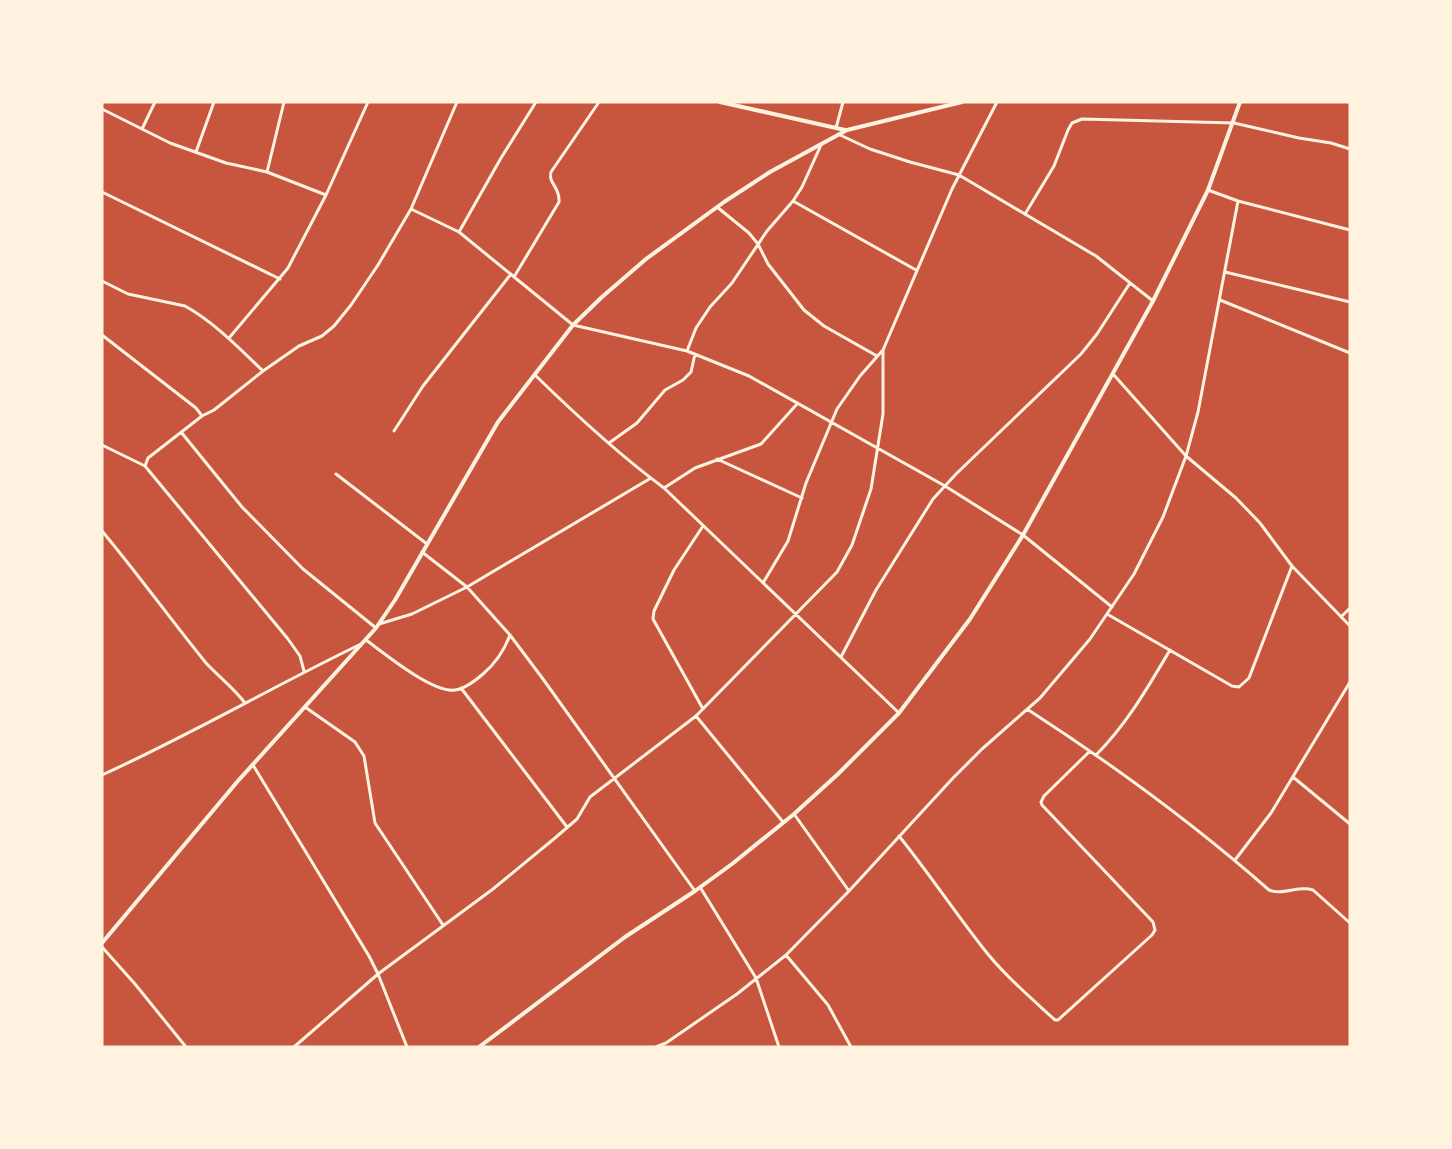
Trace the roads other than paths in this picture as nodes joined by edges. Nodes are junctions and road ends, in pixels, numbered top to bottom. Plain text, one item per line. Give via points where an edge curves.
1 (155, 102) edge
2 (214, 102) edge
3 (284, 102) edge
4 (368, 102) edge
5 (457, 102) edge
6 (536, 102) edge
7 (599, 102) edge
8 (720, 102) edge
9 (843, 102) edge
10 (962, 102) edge
11 (997, 102) edge
12 (1240, 102) edge
13 (102, 109) edge
14 (1234, 123) junction
15 (836, 128) junction
16 (142, 129) junction
17 (846, 130) junction
18 (839, 134) junction
19 (821, 144) junction
20 (1350, 149) edge
21 (196, 152) junction
22 (267, 172) junction
23 (959, 176) junction
24 (1208, 190) junction
25 (102, 192) edge
26 (326, 195) junction
27 (793, 201) junction
28 (1238, 201) junction
29 (717, 207) junction
30 (411, 209) junction
31 (1025, 214) junction
32 (1350, 230) edge
33 (459, 232) junction
34 (758, 244) junction
35 (916, 270) junction
36 (1226, 272) junction
37 (513, 276) junction
38 (280, 279) junction
39 (102, 281) edge
40 (1131, 283) junction
41 (1220, 300) junction
42 (1153, 301) junction
43 (1350, 302) edge
44 (573, 325) junction
45 (102, 335) edge
46 (229, 338) junction
47 (883, 350) junction
48 (687, 351) junction
49 (1350, 353) edge
50 (694, 354) junction
51 (878, 356) junction
52 (263, 371) junction
53 (534, 374) junction
54 (1113, 374) junction
55 (797, 404) junction
56 (202, 416) junction
57 (831, 424) junction
58 (394, 431) dead end
59 (181, 432) junction
60 (609, 443) junction
61 (102, 445) edge
62 (879, 449) junction
63 (1186, 456) junction
64 (717, 459) junction
65 (145, 466) junction
66 (336, 474) dead end
67 (651, 478) junction
68 (945, 486) junction
69 (664, 488) junction
70 (802, 498) junction
71 (702, 526) junction
72 (102, 531) edge
73 (1023, 535) junction
74 (427, 544) junction
75 (422, 552) junction
76 (1292, 566) junction
77 (763, 583) junction
78 (467, 586) junction
79 (1112, 607) junction
80 (1350, 608) edge
81 (795, 613) junction
82 (1107, 614) junction
83 (1341, 617) junction
84 (378, 626) junction
85 (1350, 626) edge
86 (510, 635) junction
87 (364, 642) junction
88 (1170, 650) junction
89 (841, 657) junction
90 (304, 672) junction
91 (1350, 682) edge
92 (461, 688) junction
93 (245, 703) junction
94 (305, 707) junction
95 (703, 709) junction
96 (1027, 709) junction
97 (899, 713) junction
98 (696, 716) junction
99 (1090, 750) junction
100 (1096, 755) junction
101 (252, 765) junction
102 (102, 776) edge
103 (1293, 777) junction
104 (614, 778) junction
105 (794, 814) junction
106 (783, 822) junction
107 (1350, 824) edge
108 (567, 827) junction
109 (899, 836) junction
110 (1235, 860) junction
111 (700, 887) junction
112 (695, 891) junction
113 (849, 891) junction
114 (1350, 923) edge
115 (443, 925) junction
116 (102, 945) edge
117 (786, 955) junction
118 (378, 974) junction
119 (756, 978) junction
120 (666, 1043) junction
121 (186, 1047) edge
122 (294, 1047) edge
123 (407, 1047) edge
124 (479, 1047) edge
125 (656, 1047) edge
126 (669, 1047) edge
127 (779, 1047) edge
128 (851, 1047) edge

1 - 16 street
2 - 21 street
3 - 22 street
4 - 26 street
5 - 30 street
6 - 33 street
7 - 37 street via 551,172 550,180 560,193 559,202
8 - 15 street
9 - 15 street
10 - 17 street
11 - 23 street
12 - 14 street
13 - 16 street
14 - 20 street
14 - 24 street
14 - 31 street via 1082,119 1072,123 1054,166
15 - 17 street
16 - 21 street
17 - 18 street
18 - 19 street
18 - 23 street via 880,152
19 - 27 street
19 - 29 street
21 - 22 street via 226,164
22 - 26 street
23 - 31 street
23 - 35 street
24 - 28 street
24 - 42 street
25 - 38 street
26 - 38 street
27 - 34 street
27 - 35 street
28 - 32 street
28 - 36 street
29 - 34 street
29 - 44 street via 646,259
30 - 33 street
30 - 52 street via 378,265 334,326
31 - 40 street via 1096,256
33 - 37 street
34 - 48 street via 696,328
34 - 51 street via 768,264 804,310 824,326
35 - 47 street
36 - 41 street
36 - 43 street
37 - 44 street
37 - 58 street via 423,386
38 - 46 street
39 - 46 street via 128,294 184,306
40 - 42 street
40 - 68 street via 1081,354
41 - 49 street
41 - 63 street
42 - 54 street
44 - 48 street
44 - 53 street
45 - 56 street
46 - 52 street
47 - 51 street
47 - 62 street
48 - 50 street
50 - 55 street via 749,376
50 - 60 street via 691,372 665,390 637,423
51 - 57 street via 837,409
52 - 56 street
53 - 60 street
53 - 74 street via 498,423
54 - 63 street
54 - 73 street
55 - 57 street
55 - 64 street via 761,444
56 - 59 street
57 - 62 street
57 - 70 street
59 - 65 street via 148,458
59 - 84 street via 242,507 303,569
60 - 67 street
61 - 65 street
62 - 68 street
62 - 81 street via 871,489 852,545 837,572
63 - 76 street via 1260,523
63 - 79 street via 1163,517
64 - 69 street
64 - 70 street
65 - 90 street via 288,639 300,656
66 - 74 street
67 - 69 street
67 - 78 street
68 - 73 street
68 - 89 street via 882,581
69 - 71 street
70 - 77 street via 788,542
71 - 77 street
71 - 95 street via 674,570 653,619
72 - 93 street via 207,664
73 - 79 street
73 - 97 street via 970,619
74 - 75 street
75 - 78 street
75 - 84 street
76 - 83 street
76 - 88 street via 1245,684 1232,686
77 - 81 street
78 - 84 street
78 - 86 street
79 - 82 street
80 - 83 street
81 - 89 street
81 - 95 street
82 - 88 street
82 - 96 street via 1090,639
83 - 85 street
84 - 87 street
86 - 92 street via 504,651 486,672
86 - 104 street
87 - 90 street
87 - 92 street via 422,679 441,688
87 - 94 street
88 - 100 street via 1131,714
89 - 97 street
90 - 93 street
91 - 103 street
92 - 108 street
93 - 102 street
94 - 101 street
94 - 115 street via 361,750 375,823
95 - 98 street
96 - 99 street
96 - 109 street via 982,749
97 - 105 street
98 - 104 street
98 - 106 street
99 - 100 street
99 - 109 street via 1044,796 1042,805 1153,922 1155,930 1058,1020 983,949
100 - 110 street
101 - 116 street
101 - 118 street
103 - 107 street
103 - 110 street
104 - 108 street via 590,797 577,819
104 - 112 street
105 - 106 street
105 - 113 street
106 - 111 street
108 - 115 street
109 - 113 street
110 - 114 street via 1275,893 1313,890
111 - 112 street
111 - 119 street
112 - 124 street via 625,937
113 - 117 street
115 - 118 street
116 - 121 street
117 - 119 street
117 - 128 street via 828,1005
118 - 122 street
118 - 123 street
119 - 120 street
119 - 127 street
120 - 125 street
120 - 126 street

